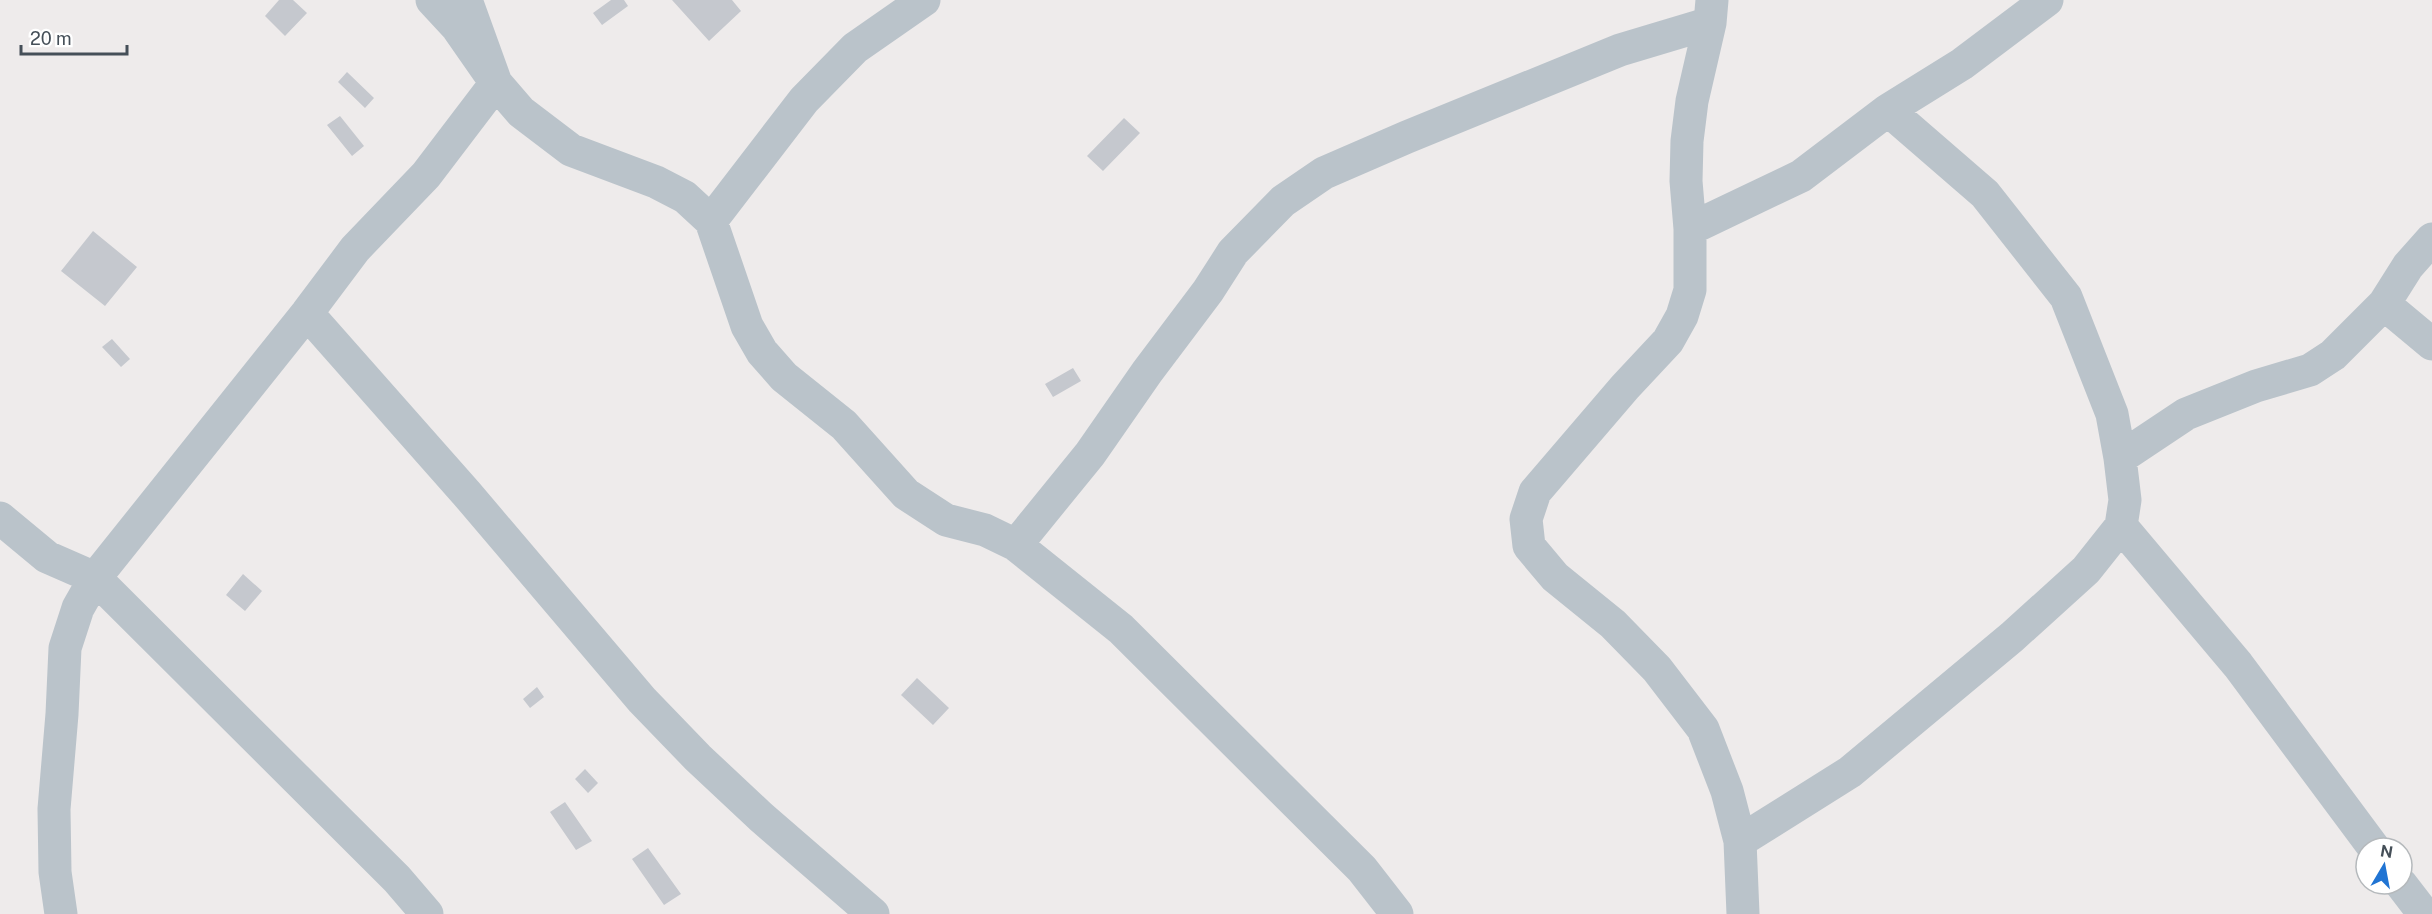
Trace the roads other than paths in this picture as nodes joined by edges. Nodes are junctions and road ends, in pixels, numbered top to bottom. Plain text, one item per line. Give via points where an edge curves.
1 (432, 0) edge
2 (466, 0) edge
3 (924, 0) edge
4 (2047, 0) edge
5 (1711, 12) edge
6 (496, 83) junction
7 (1888, 110) junction
8 (711, 221) junction
9 (1690, 229) junction
10 (2432, 239) edge
11 (2384, 304) junction
12 (307, 313) junction
13 (2432, 344) edge
14 (2120, 458) junction
15 (0, 518) edge
16 (2121, 526) junction
17 (1016, 545) junction
18 (95, 578) junction
19 (2365, 836) edge
20 (1740, 841) junction
21 (2410, 896) edge
22 (61, 914) edge
23 (427, 914) edge
24 (873, 914) edge
25 (1397, 914) edge
26 (1743, 914) edge
27 (2424, 914) edge

1 - 6 street via 457,27
2 - 6 street
3 - 8 street via 855,48 804,100
4 - 7 street via 1962,63
5 - 9 street via 1687,141
5 - 17 street via 1324,173 1283,201 1233,252 1090,454
6 - 8 street via 521,112 571,150 656,182 685,197
6 - 12 street via 426,175 355,249
7 - 9 street via 1802,176
7 - 14 street via 1985,194 2066,297 2112,414
8 - 17 street via 747,326 762,352 784,377 844,425 906,494 946,520 985,530
9 - 20 street via 1690,290 1668,341 1535,492 1526,519 1529,546 1555,577 1621,632 1657,669 1703,729 1727,790
10 - 11 street via 2408,266
11 - 13 street
11 - 14 street via 2333,355 2310,370 2186,414
12 - 18 street
12 - 24 street via 642,700 761,817
14 - 16 street via 2125,500
15 - 18 street via 47,557
16 - 19 street via 2238,665
16 - 20 street via 2078,578 1850,772
17 - 25 street via 1121,629 1362,869
18 - 22 street via 78,608 65,648 54,809 55,872
18 - 23 street via 372,854
20 - 26 street
21 - 27 street

